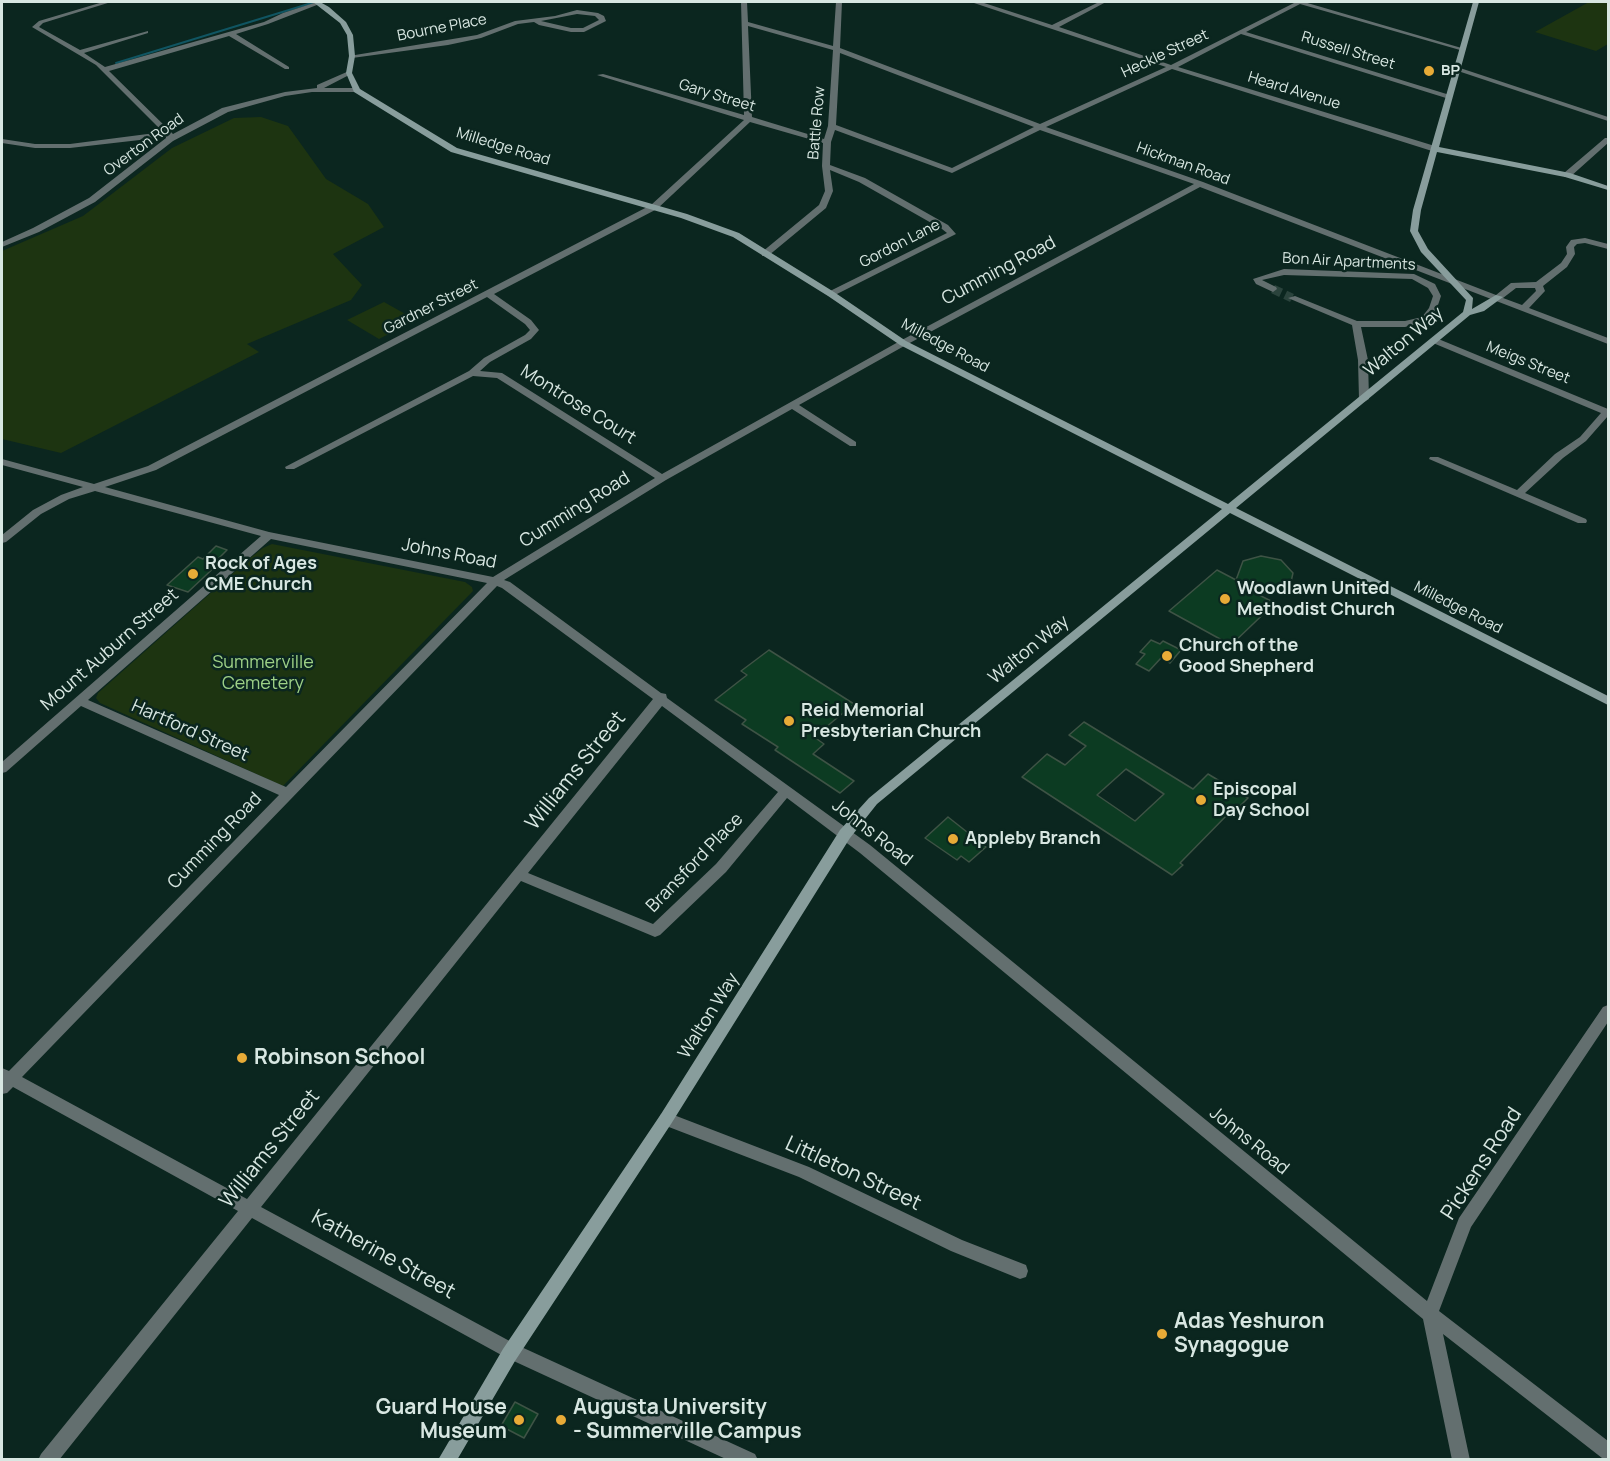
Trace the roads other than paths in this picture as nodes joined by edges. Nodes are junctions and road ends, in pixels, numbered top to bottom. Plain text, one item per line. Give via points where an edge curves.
1 (317, 2) edge
2 (675, 2) edge
3 (681, 2) edge
4 (744, 2) edge
5 (839, 2) edge
6 (976, 2) edge
7 (1103, 2) edge
8 (1299, 2) edge
9 (1476, 2) edge
10 (108, 3) edge
11 (536, 21) junction
12 (745, 23) junction
13 (1054, 27) junction
14 (146, 32) dead end
15 (1240, 32) junction
16 (231, 34) junction
17 (1462, 49) junction
18 (836, 51) junction
19 (78, 53) junction
20 (352, 56) junction
21 (1172, 67) junction
22 (286, 68) dead end
23 (1457, 69) junction
24 (104, 70) junction
25 (349, 74) junction
26 (600, 75) dead end
27 (312, 90) junction
28 (357, 90) junction
29 (1449, 96) junction
30 (1608, 118) edge
31 (748, 120) junction
32 (832, 126) junction
33 (1040, 126) junction
34 (169, 137) junction
35 (1608, 140) edge
36 (5, 141) edge
37 (827, 142) junction
38 (2, 148) edge
39 (1435, 149) junction
40 (826, 166) junction
41 (1567, 175) junction
42 (1200, 184) junction
43 (1608, 189) edge
44 (654, 207) junction
45 (2, 245) edge
46 (1608, 247) edge
47 (765, 254) junction
48 (1437, 277) junction
49 (1424, 281) junction
50 (1455, 282) junction
51 (1538, 285) junction
52 (1273, 289) tunnel mouth
53 (487, 293) junction
54 (831, 294) junction
55 (1499, 297) junction
56 (1292, 298) tunnel mouth
57 (1525, 307) junction
58 (1467, 313) junction
59 (1356, 324) junction
60 (1436, 341) junction
61 (1608, 341) edge
62 (903, 343) junction
63 (472, 373) junction
64 (1364, 399) junction
65 (792, 405) junction
66 (1608, 412) edge
67 (853, 444) dead end
68 (1434, 459) dead end
69 (2, 462) edge
70 (290, 467) dead end
71 (662, 478) junction
72 (92, 487) junction
73 (1518, 494) junction
74 (1231, 508) junction
75 (1582, 521) dead end
76 (269, 535) junction
77 (2, 540) edge
78 (495, 581) junction
79 (662, 697) junction
80 (80, 701) junction
81 (1608, 701) edge
82 (2, 768) edge
83 (786, 791) junction
84 (286, 793) junction
85 (845, 834) junction
86 (519, 875) junction
87 (1608, 1011) edge
88 (4, 1081) edge
89 (666, 1119) junction
90 (250, 1208) junction
91 (1020, 1271) dead end
92 (1430, 1314) junction
93 (511, 1351) junction
94 (1608, 1452) edge
95 (47, 1460) edge
96 (447, 1460) edge
97 (749, 1460) edge
98 (1461, 1460) edge

1 - 16 street
1 - 20 main road via 343,22 350,35
2 - 3 street
4 - 12 street
5 - 18 street, Battle Row
6 - 13 street, Heard Avenue
7 - 13 street
8 - 15 street, Heckle Street
8 - 17 street
9 - 17 main road, Walton Way
10 - 19 street via 35,27
11 - 11 street, Bourne Place via 588,12 603,21 584,30
11 - 20 street, Bourne Place via 517,22 479,37 448,43
12 - 18 street, Hickman Road
12 - 31 street
13 - 21 street, Heard Avenue
14 - 19 street
15 - 21 street, Heckle Street
15 - 29 street, Russell Street
16 - 22 street
16 - 24 street
17 - 23 main road, Walton Way
18 - 32 street, Battle Row
18 - 33 street, Hickman Road
19 - 24 street
20 - 25 main road
21 - 33 street, Heckle Street
21 - 39 street, Heard Avenue
23 - 29 main road, Walton Way
23 - 30 street
24 - 34 street
25 - 27 street, Overton Road
25 - 28 main road
26 - 31 street, Gary Street
27 - 28 street, Overton Road
27 - 34 street, Overton Road via 225,110
28 - 44 main road, Milledge Road via 454,150
29 - 39 main road, Walton Way
31 - 37 street, Gary Street
31 - 44 street, Gardner Street
32 - 33 street via 952,171
32 - 37 street, Battle Row
33 - 42 street, Hickman Road
34 - 36 street via 70,146
34 - 45 street, Overton Road via 92,200
35 - 41 street
36 - 38 street
37 - 40 street, Battle Row
39 - 41 main road, Heard Avenue
39 - 50 main road, Walton Way via 1414,231 1424,250
40 - 47 street, Battle Row via 829,191 823,206
40 - 54 street, Gordon Lane via 862,180 952,234
41 - 43 main road, Heard Avenue
42 - 48 street, Hickman Road
42 - 62 street, Cumming Road
44 - 47 main road, Milledge Road via 736,235
44 - 53 street, Gardner Street
46 - 51 street via 1585,240 1574,242 1564,265
47 - 54 main road, Milledge Road
48 - 49 street, Bon Air Apartments
48 - 50 street, Hickman Road
49 - 52 street, Bon Air Apartments via 1414,277 1284,272 1257,279
49 - 59 street, Bon Air Apartments via 1437,296 1425,319 1405,324
50 - 55 street, Hickman Road
50 - 58 main road, Walton Way via 1470,300
51 - 55 street via 1514,285
51 - 57 street via 1541,291
53 - 63 street, Montrose Court via 535,330
53 - 72 street, Gardner Street via 152,468
54 - 62 main road, Milledge Road
55 - 57 street, Hickman Road
55 - 58 main road
56 - 59 street, Bon Air Apartments
57 - 61 street, Hickman Road
58 - 60 main road, Walton Way
59 - 64 street via 1363,360
60 - 64 main road, Walton Way
60 - 66 street, Meigs Street
62 - 65 street, Cumming Road
62 - 74 main road, Milledge Road
63 - 70 street, Montrose Court
63 - 71 street, Montrose Court via 500,375
64 - 74 main road, Walton Way
65 - 67 street
65 - 71 street, Cumming Road
66 - 73 street via 1583,439
68 - 73 street
69 - 72 street, Johns Road
71 - 78 street, Cumming Road
72 - 76 street, Johns Road
72 - 77 street, Gardner Street via 37,512
73 - 75 street
74 - 81 main road, Milledge Road
74 - 85 main road, Walton Way via 873,801
76 - 78 street, Johns Road
76 - 80 street, Mount Auburn Street
78 - 79 street, Johns Road
78 - 84 street, Cumming Road
79 - 83 street, Johns Road
79 - 86 street, Williams Street
80 - 82 street, Mount Auburn Street
80 - 84 street, Hartford Street
83 - 85 street, Johns Road
83 - 86 street, Bransford Place via 721,867 655,931
84 - 88 street, Cumming Road
85 - 89 main road, Walton Way
85 - 92 street, Johns Road
86 - 90 street, Williams Street
87 - 92 street, Pickens Road via 1466,1223
88 - 90 street, Katherine Street
89 - 91 street, Littleton Street via 804,1172
89 - 93 main road, Walton Way
90 - 93 street, Katherine Street
90 - 95 street, Williams Street
92 - 94 street, Johns Road
92 - 98 street
93 - 96 main road, Walton Way
93 - 97 street, Katherine Street

